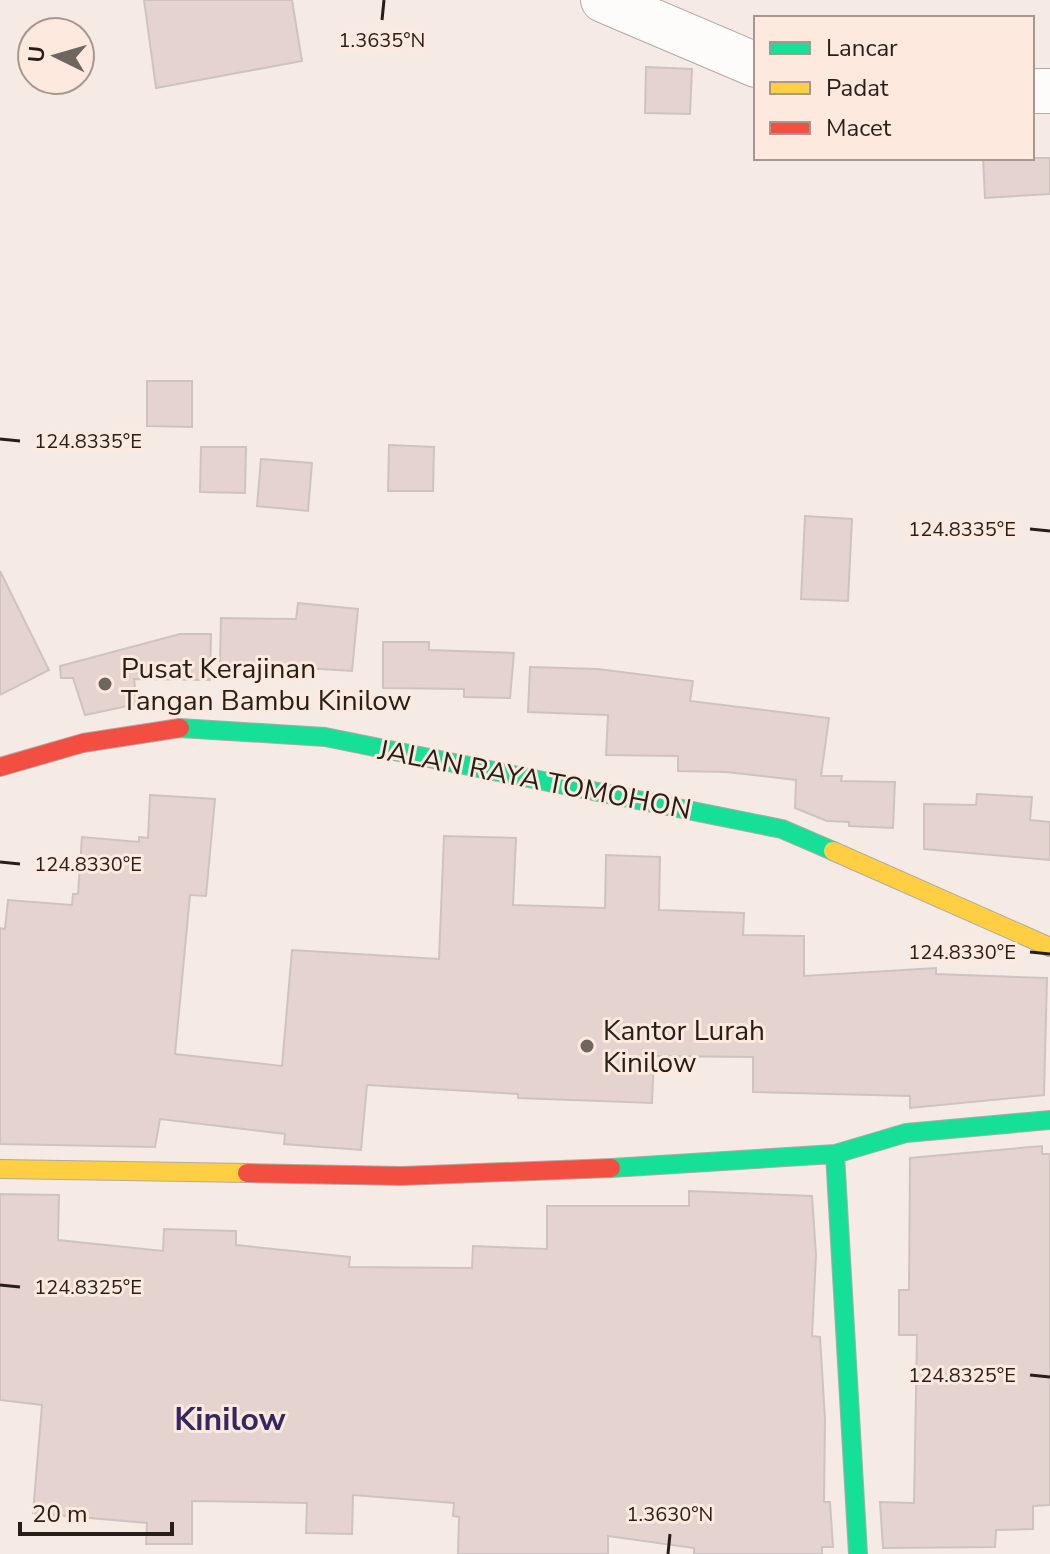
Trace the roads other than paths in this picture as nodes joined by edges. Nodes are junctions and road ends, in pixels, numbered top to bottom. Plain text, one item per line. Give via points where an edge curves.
1 (603, 0) edge
2 (754, 64) edge
3 (0, 767) edge
4 (1050, 947) edge
5 (1050, 1120) edge
6 (835, 1154) junction
7 (0, 1169) edge
8 (858, 1554) edge

1 - 2 street
3 - 4 main road, JALAN RAYA TOMOHON via 83,743 180,728 325,737 782,829
5 - 6 main road via 906,1133
6 - 7 main road via 698,1165 402,1176
6 - 8 main road

